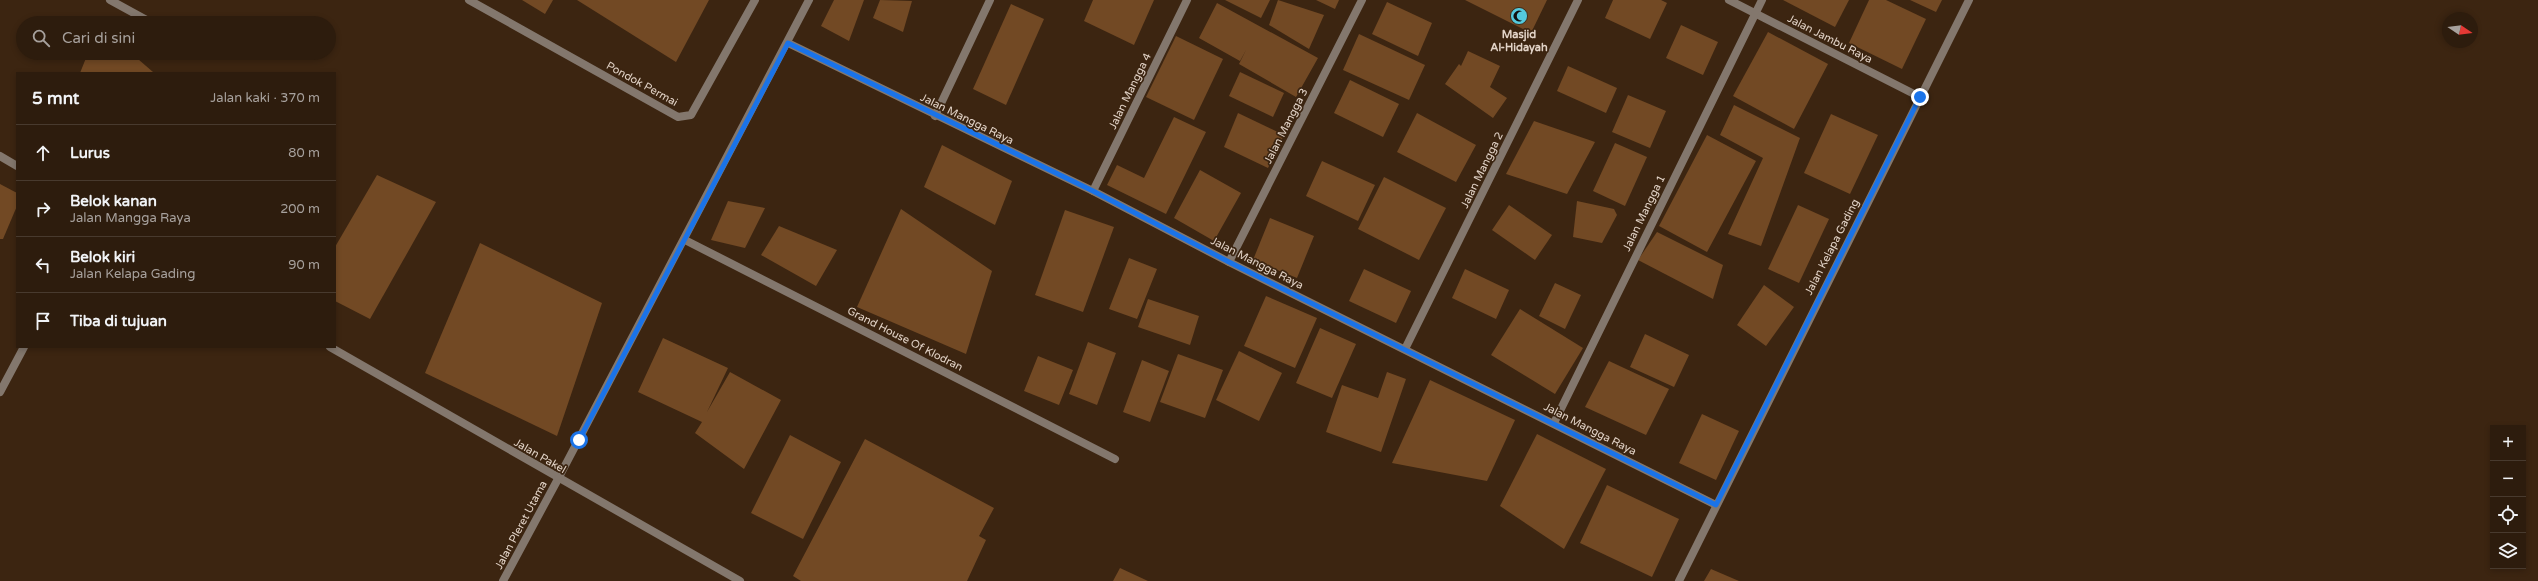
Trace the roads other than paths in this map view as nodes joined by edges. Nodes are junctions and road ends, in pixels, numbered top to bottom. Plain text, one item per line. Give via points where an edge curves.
1 (110, 0) edge
2 (469, 0) edge
3 (755, 0) edge
4 (809, 0) edge
5 (990, 0) edge
6 (1187, 0) edge
7 (1362, 0) edge
8 (1578, 0) edge
9 (1729, 0) edge
10 (1762, 0) edge
11 (1969, 0) edge
12 (1755, 13) junction
13 (139, 16) edge
14 (788, 43) junction
15 (1920, 97) junction
16 (935, 116) junction
17 (0, 156) edge
18 (16, 165) edge
19 (1093, 191) junction
20 (685, 240) junction
21 (1229, 262) junction
22 (23, 348) edge
23 (332, 348) edge
24 (1405, 349) junction
25 (0, 392) edge
26 (1554, 423) junction
27 (1115, 459) dead end
28 (558, 479) junction
29 (1716, 505) junction
30 (503, 581) edge
31 (740, 581) edge
32 (1679, 581) edge

1 - 13 street
2 - 3 street, Pondok Permai via 678,116 691,115
4 - 14 street, Jalan Pleret Utama
5 - 16 street
6 - 19 street, Jalan Mangga 4
7 - 21 street, Jalan Mangga 3
8 - 24 street, Jalan Mangga 2
9 - 12 street, Jalan Jambu Raya
10 - 12 street, Jalan Mangga 1
11 - 15 street, Jalan Kelapa Gading
12 - 15 street, Jalan Jambu Raya
12 - 26 street, Jalan Mangga 1
14 - 16 street, Jalan Mangga Raya
14 - 20 street, Jalan Pleret Utama
15 - 29 street, Jalan Kelapa Gading
16 - 19 street, Jalan Mangga Raya
17 - 18 street
19 - 21 street, Jalan Mangga Raya
20 - 27 street, Grand House Of Klodran
20 - 28 street, Jalan Pleret Utama
21 - 24 street, Jalan Mangga Raya
22 - 25 street
23 - 28 street, Jalan Pakel
24 - 26 street, Jalan Mangga Raya
26 - 29 street, Jalan Mangga Raya
28 - 30 street, Jalan Pleret Utama
28 - 31 street, Jalan Pakel
29 - 32 street, Jalan Kelapa Gading

